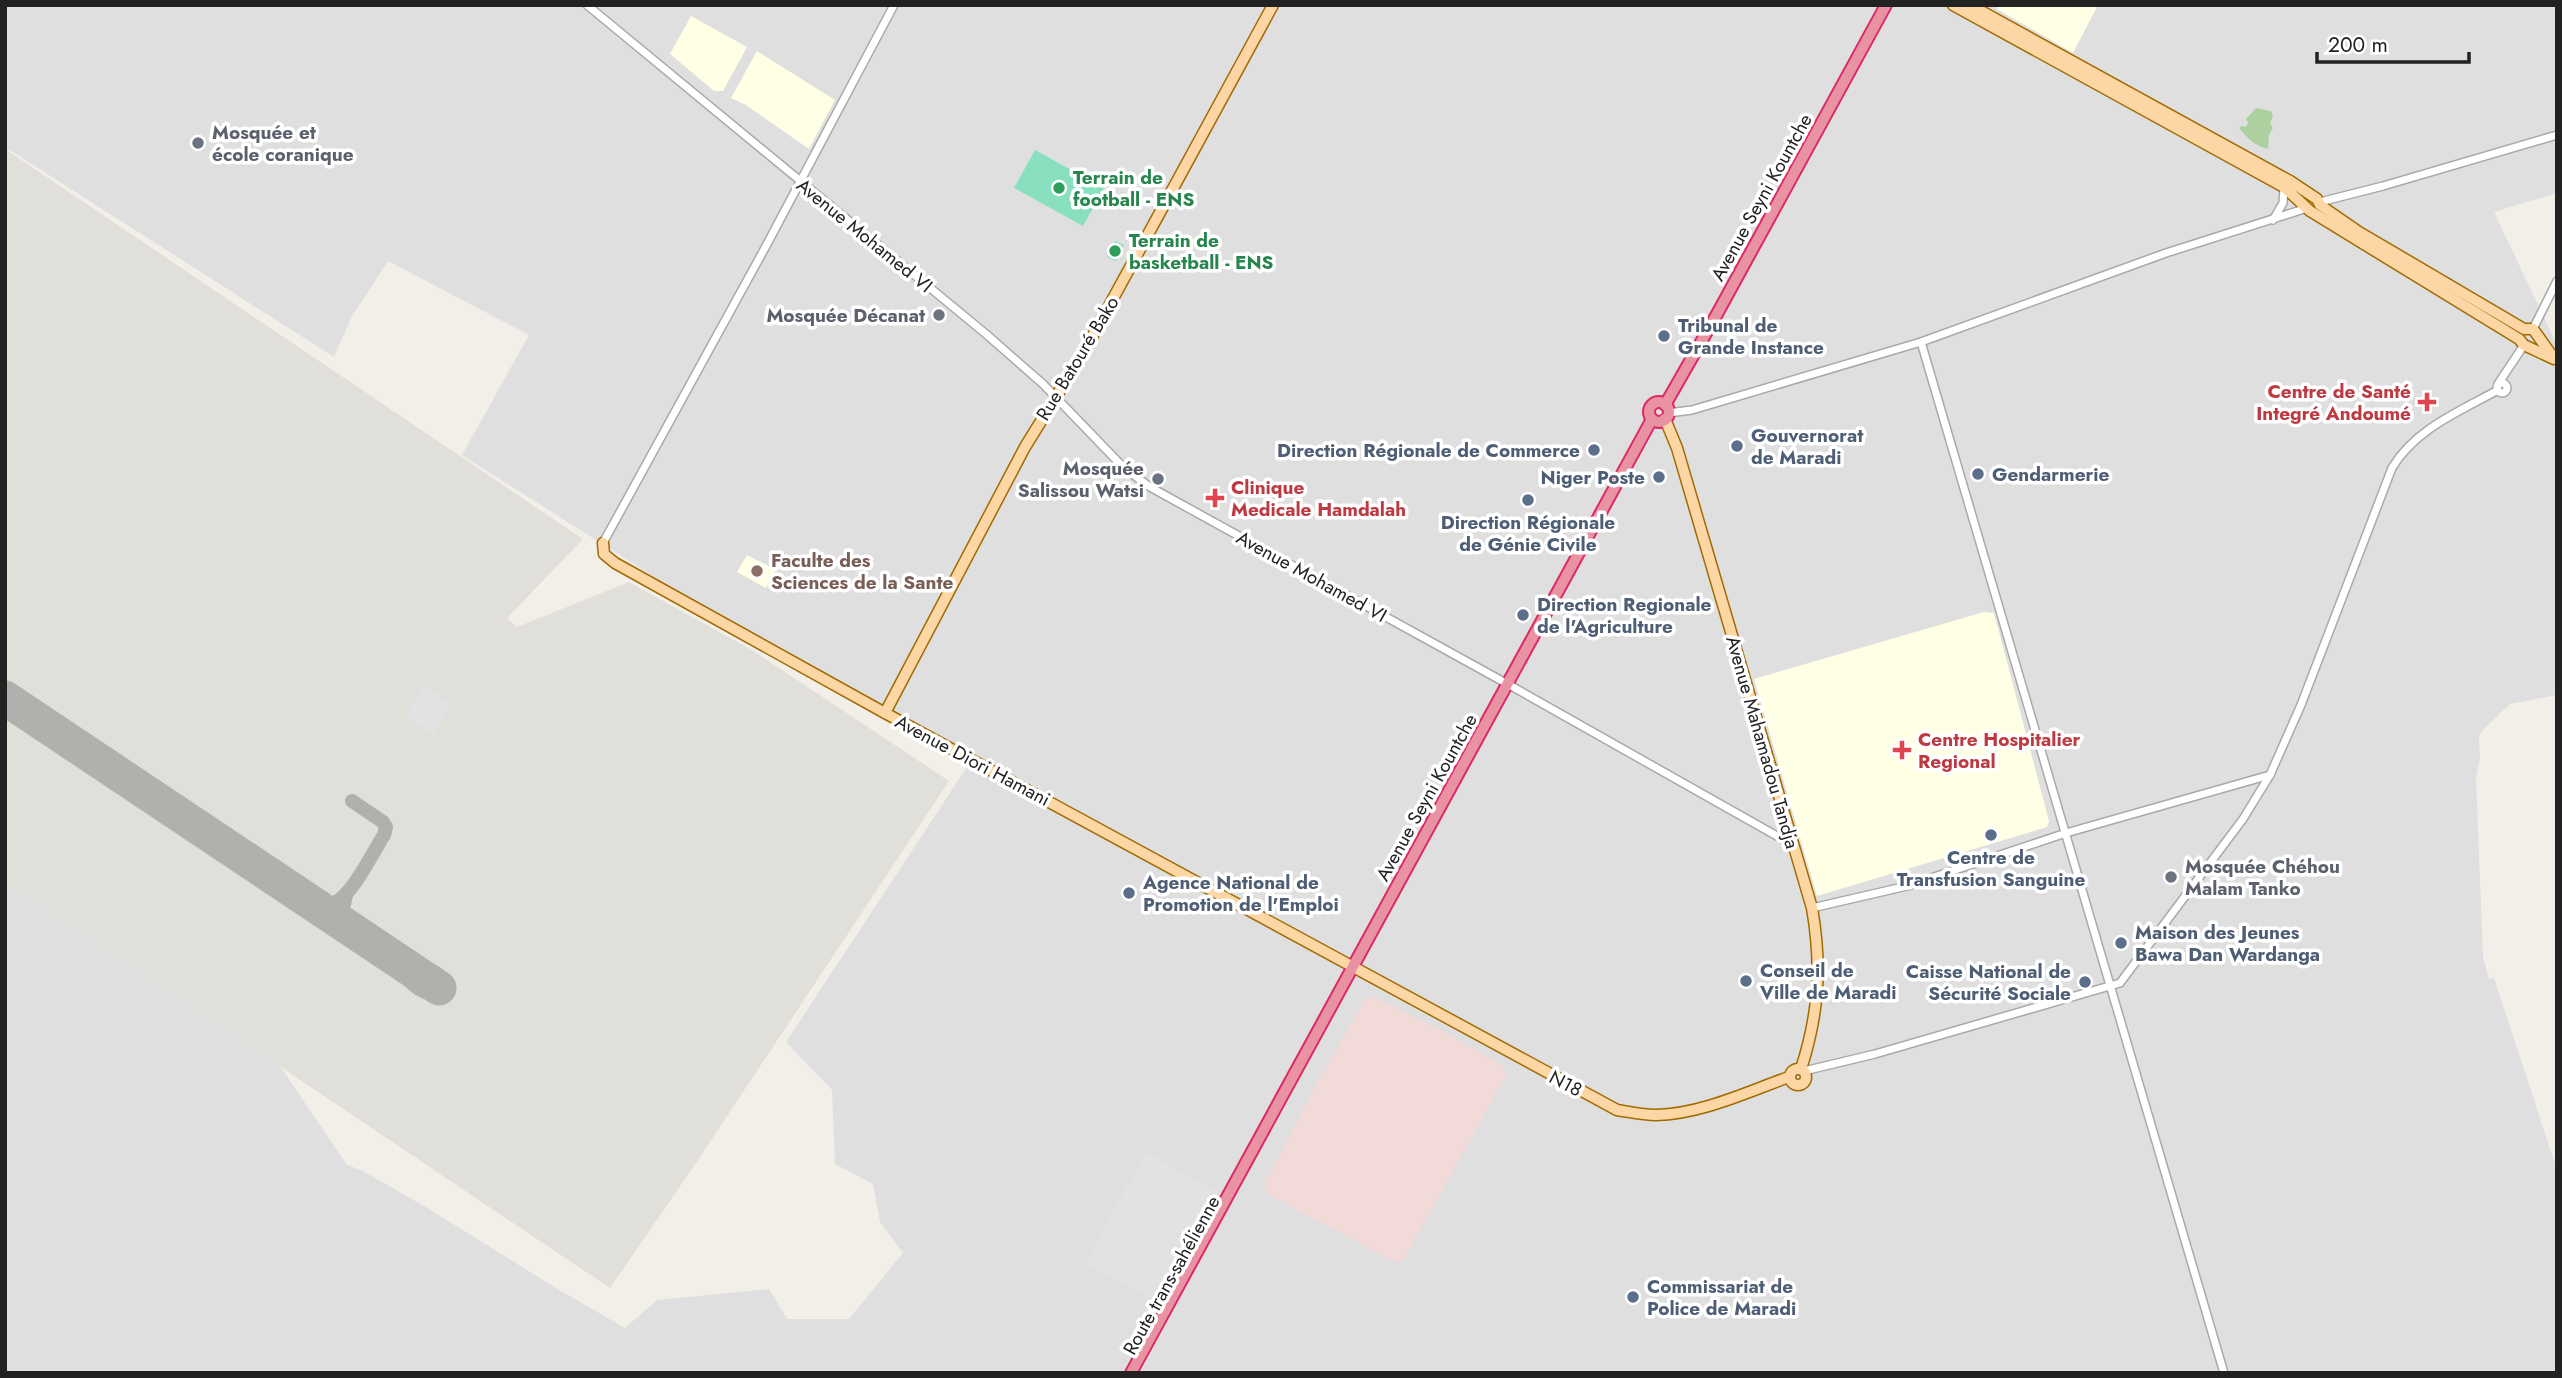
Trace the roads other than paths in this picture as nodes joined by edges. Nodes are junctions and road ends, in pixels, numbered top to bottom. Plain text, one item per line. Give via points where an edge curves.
1 (587, 5) edge
2 (894, 5) edge
3 (1273, 5) edge
4 (1878, 5) edge
5 (1886, 5) edge
6 (1953, 5) edge
7 (1970, 5) edge
8 (2557, 135) edge
9 (800, 182) junction
10 (2284, 187) junction
11 (2313, 205) junction
12 (2273, 220) junction
13 (2557, 281) edge
14 (2528, 338) junction
15 (1921, 342) junction
16 (1697, 344) junction
17 (2555, 361) edge
18 (1057, 398) junction
19 (1662, 413) junction
20 (603, 543) joint
21 (1510, 685) junction
22 (885, 713) junction
23 (2270, 775) junction
24 (2066, 833) junction
25 (1791, 844) junction
26 (1812, 908) junction
27 (1355, 969) junction
28 (2111, 986) junction
29 (1802, 1070) junction
30 (1232, 1194) junction
31 (1131, 1373) edge
32 (1137, 1373) edge
33 (2224, 1373) edge

1 - 9 street, Avenue Mohamed VI
2 - 9 street
3 - 18 main road, Rue Batouré Bako
4 - 16 highway, Avenue Seyni Kountche
5 - 16 highway, Avenue Seyni Kountche
6 - 10 main road
7 - 11 main road via 2269,169
8 - 11 street
9 - 18 street, Avenue Mohamed VI
9 - 20 street
10 - 11 main road
10 - 12 street via 2283,203
11 - 12 street
11 - 14 main road
12 - 15 street via 2166,253
13 - 14 street
14 - 17 main road
14 - 23 street via 2501,386 2431,427 2395,462
15 - 19 street via 1702,407
15 - 24 street
16 - 19 highway, Avenue Seyni Kountche
18 - 21 street, Avenue Mohamed VI via 1124,468 1150,487
18 - 22 main road, Rue Batouré Bako via 1025,447
19 - 21 highway, Avenue Seyni Kountche
19 - 25 main road, Avenue Mahamadou Tandja via 1705,541
20 - 22 main road, Avenue Diori Hamani via 604,554 615,563
21 - 25 street, Avenue Mohamed VI
21 - 27 highway, Avenue Seyni Kountche
22 - 27 main road, Avenue Diori Hamani
23 - 24 street
23 - 28 street via 2244,819 2127,976
24 - 26 street via 1908,886
24 - 28 street
25 - 26 main road, Avenue Mahamadou Tandja
26 - 29 main road, Avenue Mahamadou Tandja via 1818,946 1817,1001
27 - 29 main road, N18 via 1617,1110 1669,1114 1729,1099
27 - 30 highway, Avenue Seyni Kountche
28 - 29 street via 1875,1054
28 - 33 street
30 - 31 highway, Route trans-sahélienne
30 - 32 highway, Route trans-sahélienne

